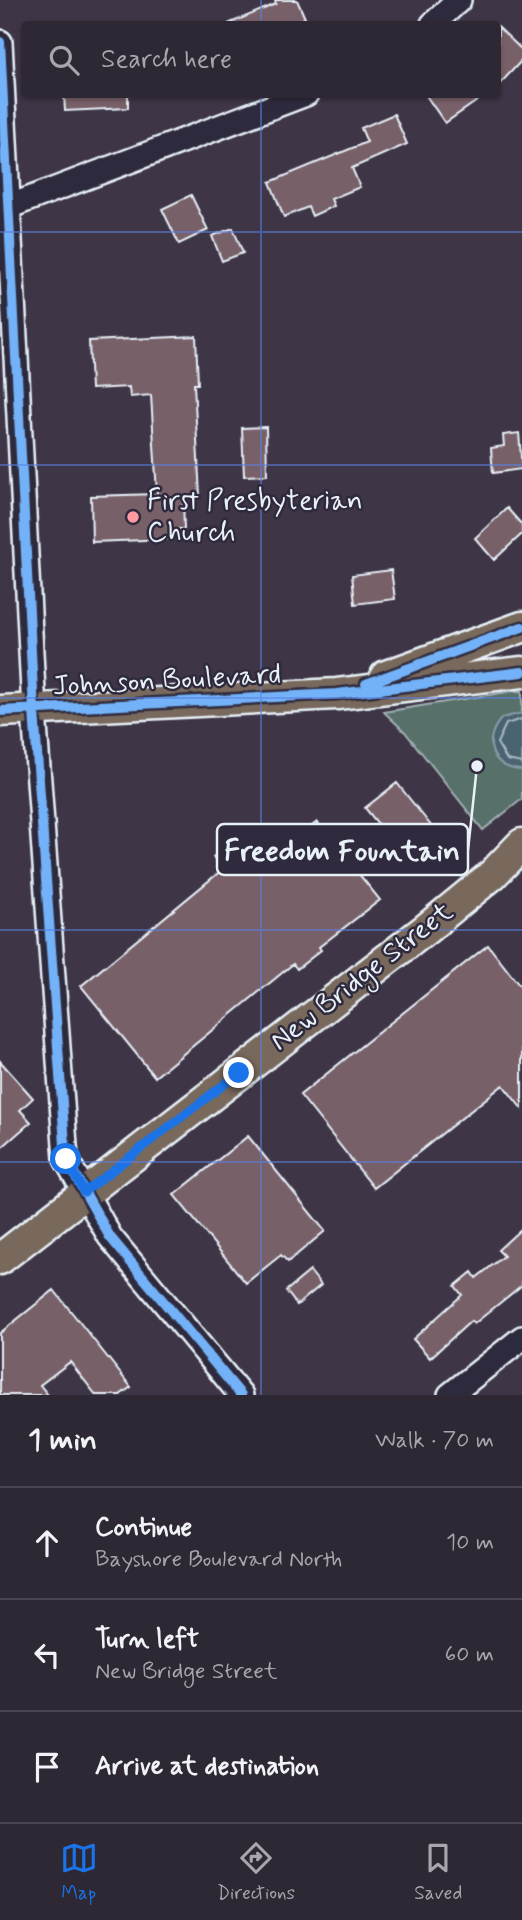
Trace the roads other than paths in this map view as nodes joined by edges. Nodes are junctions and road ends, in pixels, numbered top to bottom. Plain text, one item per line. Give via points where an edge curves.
1 (459, 0) edge
2 (436, 21) edge
3 (0, 42) edge
4 (295, 98) edge
5 (3, 209) edge
6 (522, 627) edge
7 (522, 672) edge
8 (337, 694) junction
9 (0, 711) edge
10 (34, 711) junction
11 (522, 844) edge
12 (522, 861) edge
13 (492, 876) junction
14 (84, 1192) junction
15 (0, 1259) edge
16 (522, 1338) edge
17 (242, 1395) edge
18 (450, 1395) edge

1 - 2 street
3 - 5 street
4 - 5 street
5 - 10 street
6 - 8 main road, Johnson Boulevard
7 - 8 main road, Johnson Boulevard
8 - 10 main road, Johnson Boulevard
9 - 10 main road, Johnson Boulevard
10 - 14 street via 66,1159
11 - 13 main road, New Bridge Street
12 - 13 main road, New Bridge Street
13 - 14 main road, New Bridge Street
14 - 15 main road, New Bridge Street
14 - 17 street via 110,1237
16 - 18 street

